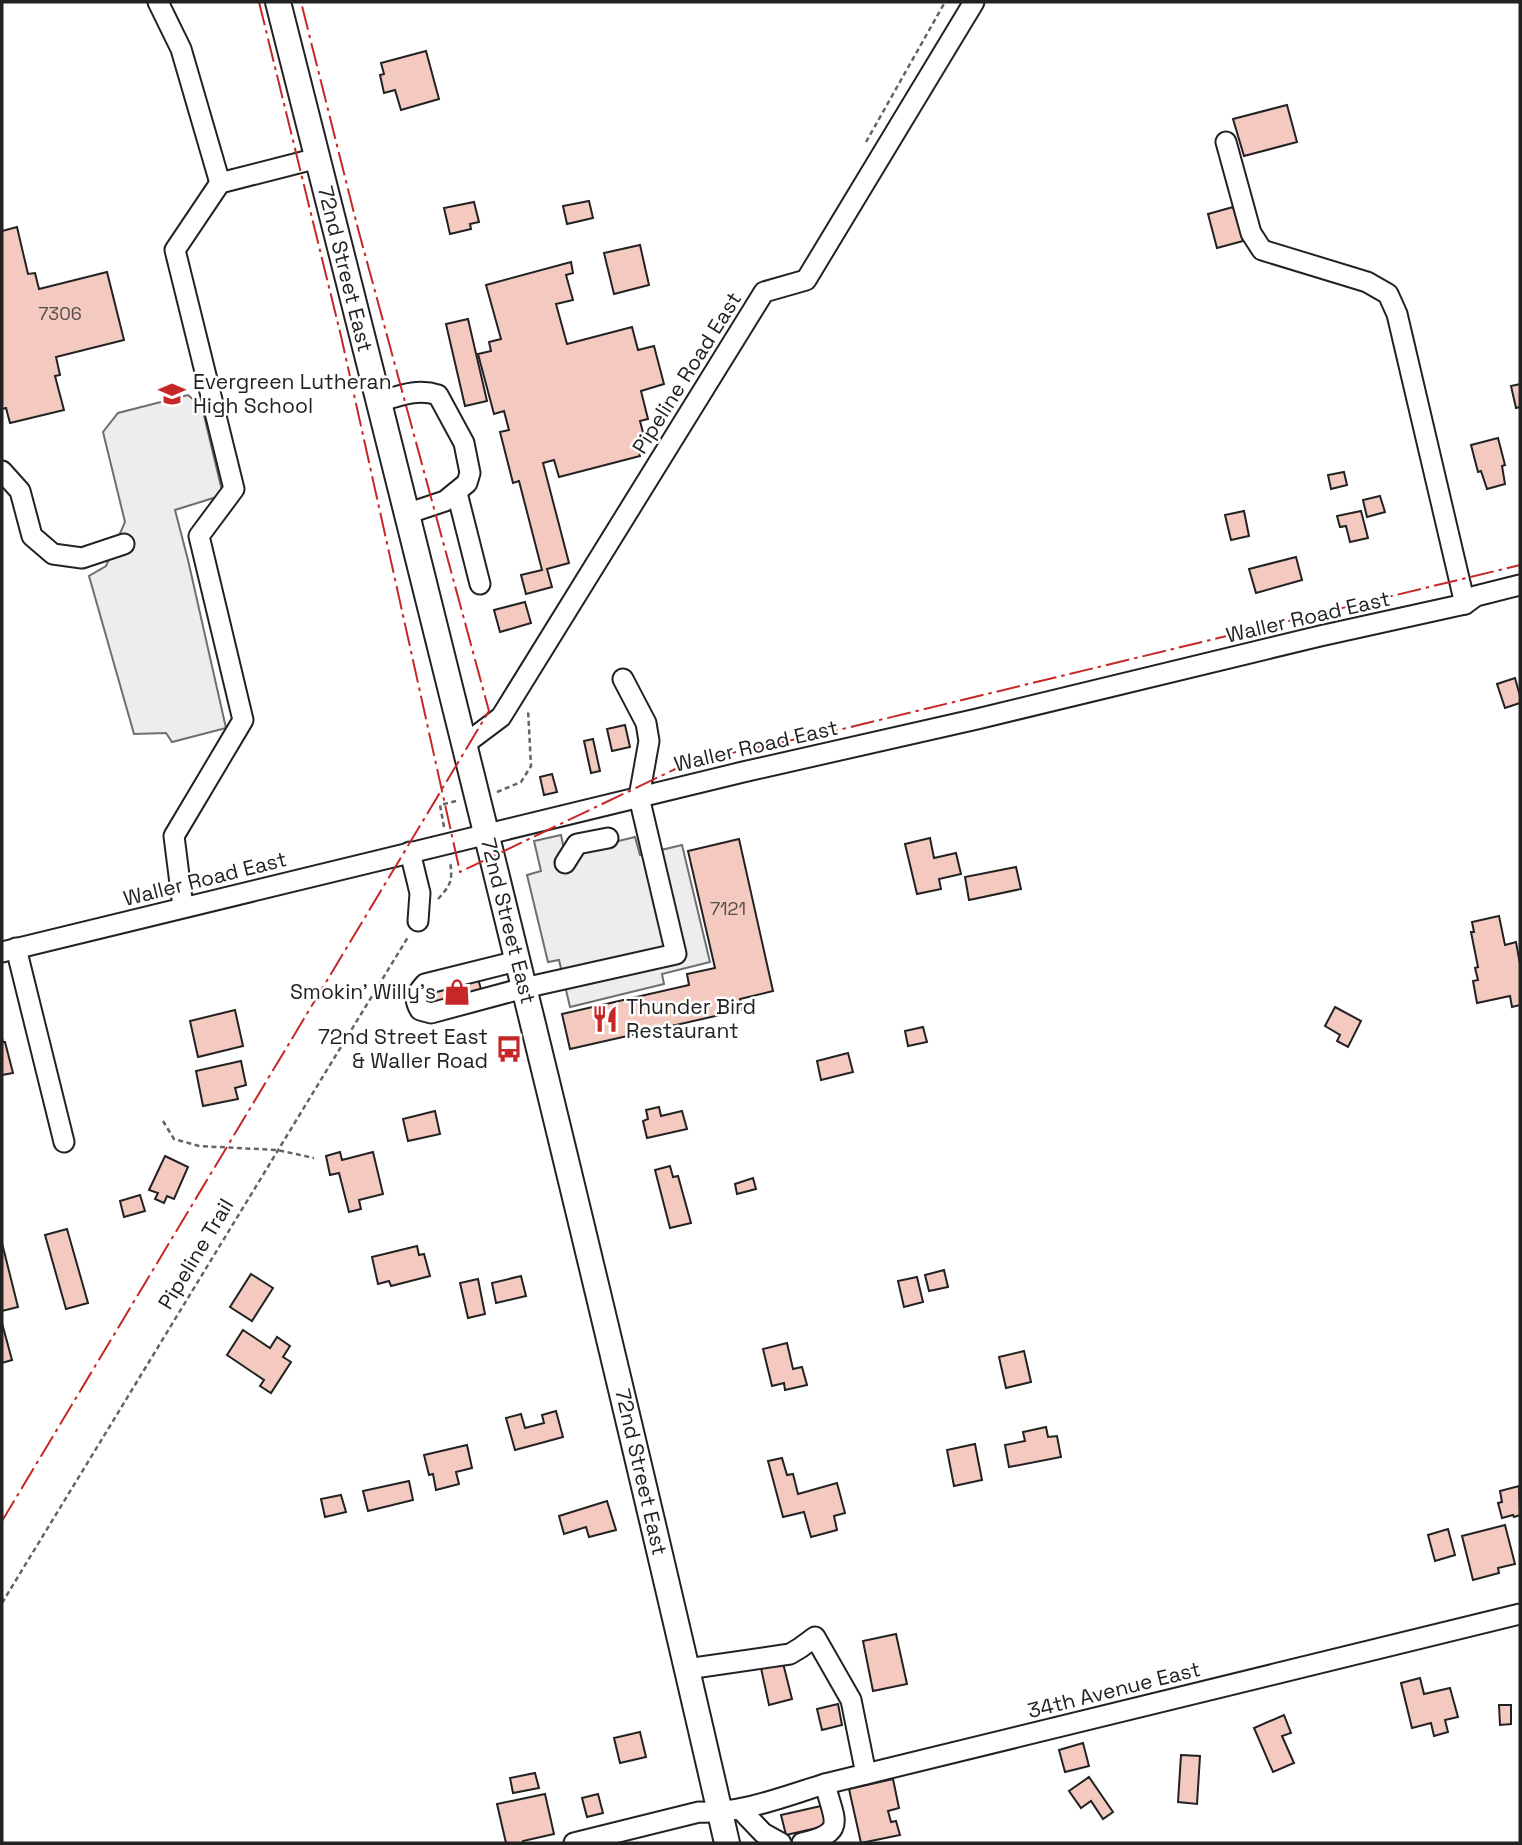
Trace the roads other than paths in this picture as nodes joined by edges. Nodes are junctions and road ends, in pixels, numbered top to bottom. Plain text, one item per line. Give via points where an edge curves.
1 (158, 2) edge
2 (281, 2) edge
3 (974, 2) edge
4 (1226, 142) dead end
5 (318, 158) junction
6 (220, 183) junction
7 (378, 402) junction
8 (2, 471) edge
9 (457, 493) junction
10 (406, 514) junction
11 (124, 544) dead end
12 (480, 584) dead end
13 (1520, 585) edge
14 (1465, 604) junction
15 (623, 679) dead end
16 (465, 744) junction
17 (639, 797) junction
18 (487, 835) junction
19 (608, 838) dead end
20 (410, 852) junction
21 (565, 863) dead end
22 (183, 907) junction
23 (418, 921) road end
24 (9, 950) edge
25 (517, 961) junction
26 (524, 988) junction
27 (64, 1142) dead end
28 (1520, 1614) edge
29 (687, 1669) junction
30 (866, 1774) junction
31 (825, 1784) junction
32 (730, 1811) junction
33 (574, 1843) edge
34 (727, 1843) edge
35 (780, 1843) edge
36 (802, 1843) edge

1 - 6 street via 181,49
2 - 5 main road, 72nd Street East
3 - 16 street, Pipeline Road East via 806,280 764,292 501,717
4 - 14 street via 1251,233 1262,250 1367,282 1388,294 1397,314
5 - 6 street
5 - 7 main road, 72nd Street East
6 - 22 street via 175,250 234,489 200,536 243,720 174,836
7 - 9 street via 427,391 439,395 464,443 470,473
7 - 10 main road, 72nd Street East
8 - 11 street via 20,491 32,536 53,554 82,558
9 - 10 street
9 - 12 street
10 - 16 main road, 72nd Street East
13 - 14 street, Waller Road East via 1475,596
14 - 17 street, Waller Road East
15 - 17 street via 646,723 649,741
16 - 18 main road, 72nd Street East
17 - 18 street, Waller Road East
17 - 26 street via 676,954
18 - 20 street, Waller Road East
18 - 25 main road, 72nd Street East
19 - 21 street via 577,844
20 - 22 street, Waller Road East
20 - 23 street via 421,893
22 - 24 street, Waller Road East
24 - 27 street
25 - 26 main road, 72nd Street East
25 - 26 street via 425,984 416,1003 420,1010 431,1013
26 - 29 main road, 72nd Street East
28 - 30 street, 34th Avenue East
29 - 30 street via 790,1654 815,1637 850,1700
29 - 32 main road, 72nd Street East
30 - 31 street, 34th Avenue East
31 - 32 street, 34th Avenue East
31 - 36 street via 834,1826 820,1839
32 - 33 street, 34th Avenue East via 699,1812
32 - 34 main road, 72nd Street East
32 - 35 street

